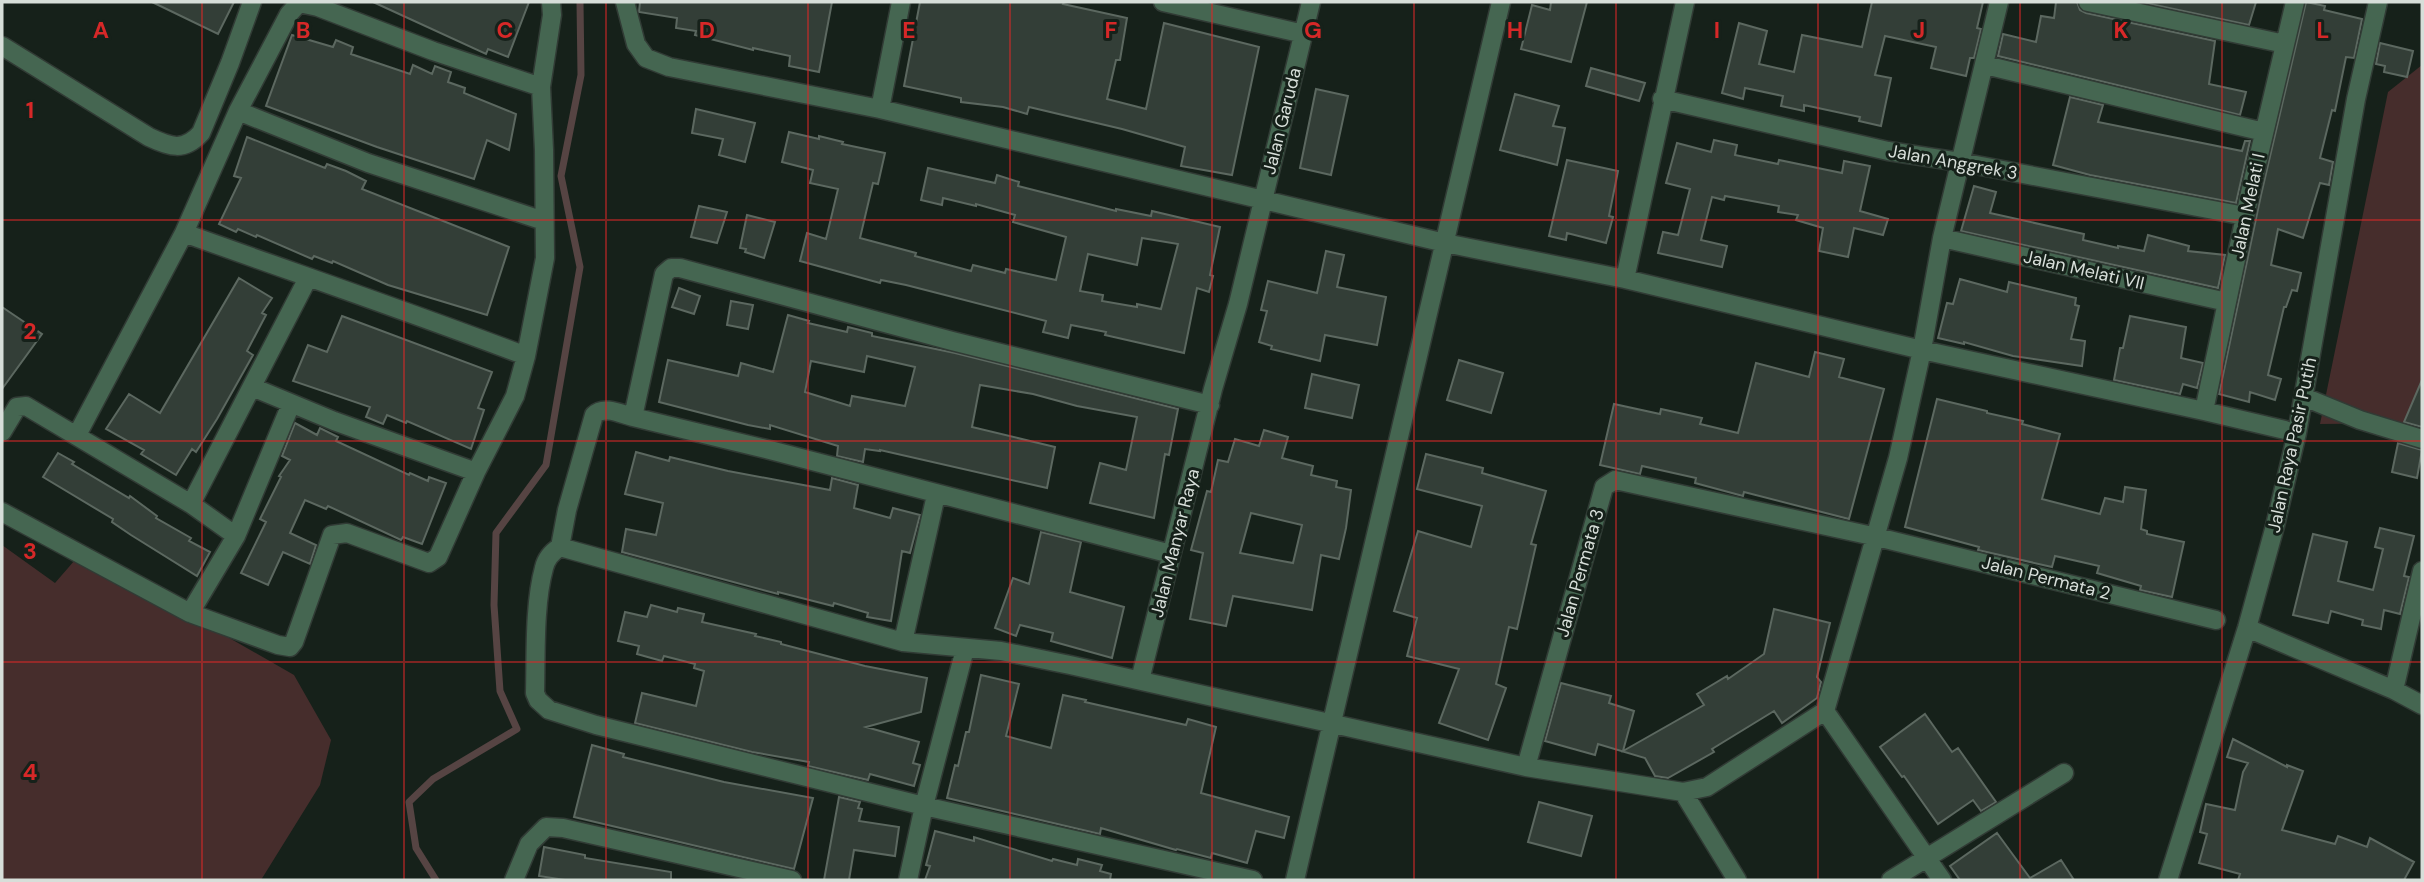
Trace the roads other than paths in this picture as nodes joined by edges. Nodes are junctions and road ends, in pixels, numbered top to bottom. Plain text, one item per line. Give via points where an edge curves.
1 (252, 2) edge
2 (354, 2) edge
3 (551, 2) edge
4 (625, 2) edge
5 (901, 2) edge
6 (1163, 2) edge
7 (1311, 2) edge
8 (1501, 2) edge
9 (1685, 2) edge
10 (2000, 2) edge
11 (2088, 2) edge
12 (2295, 2) edge
13 (2378, 2) edge
14 (345, 18) junction
15 (1304, 34) junction
16 (2285, 44) junction
17 (2, 46) edge
18 (1985, 65) junction
19 (541, 87) junction
20 (1662, 99) junction
21 (880, 109) junction
22 (238, 111) junction
23 (2264, 132) junction
24 (1959, 162) junction
25 (1263, 199) junction
26 (2245, 216) junction
27 (544, 221) junction
28 (184, 233) junction
29 (1942, 238) junction
30 (1446, 243) junction
31 (308, 278) junction
32 (1625, 279) junction
33 (2227, 302) junction
34 (1922, 351) junction
35 (526, 356) junction
36 (251, 387) junction
37 (2304, 397) junction
38 (291, 404) junction
39 (1210, 405) junction
40 (2204, 411) junction
41 (633, 418) junction
42 (2285, 430) dead end
43 (2, 432) edge
44 (77, 435) junction
45 (2422, 439) edge
46 (476, 472) junction
47 (936, 495) junction
48 (191, 505) junction
49 (2, 512) edge
50 (236, 536) junction
51 (1877, 537) junction
52 (559, 547) junction
53 (1171, 554) junction
54 (2422, 571) edge
55 (190, 613) junction
56 (2216, 620) dead end
57 (2246, 628) junction
58 (903, 642) junction
59 (965, 649) junction
60 (1140, 680) junction
61 (2394, 690) junction
62 (2422, 705) edge
63 (1825, 711) junction
64 (1332, 725) junction
65 (1525, 767) junction
66 (2064, 773) dead end
67 (1683, 792) junction
68 (924, 806) junction
69 (1925, 858) junction
70 (2174, 879) edge
71 (514, 880) edge
72 (792, 880) edge
73 (908, 880) edge
74 (1254, 880) edge
75 (1295, 880) edge
76 (1737, 880) edge
77 (1891, 880) edge
78 (1942, 880) edge

1 - 17 street via 201,133 179,147 149,137
2 - 14 street
3 - 19 street
4 - 21 street via 636,44 646,58
5 - 21 street
6 - 15 street
7 - 15 street, Jalan Garuda
8 - 30 street
9 - 20 street
10 - 18 street
11 - 16 street
12 - 16 street, Jalan Melati I
13 - 37 street, Jalan Raya Pasir Putih via 2356,99
14 - 19 street
14 - 22 street via 299,3
15 - 25 street, Jalan Garuda
16 - 23 street, Jalan Melati I
18 - 23 street
18 - 24 street
19 - 27 street
20 - 24 street, Jalan Anggrek 3
20 - 32 street
21 - 25 street
22 - 27 street via 368,163
22 - 28 street
23 - 26 street, Jalan Melati I
24 - 26 street, Jalan Anggrek 3
24 - 29 street
25 - 30 street
25 - 39 street, Jalan Garuda
26 - 33 street, Jalan Melati I
27 - 35 street via 545,258
28 - 31 street
28 - 44 street
29 - 33 street, Jalan Melati VII
29 - 34 street
30 - 32 street
30 - 64 street
31 - 35 street
31 - 36 street
32 - 34 street
33 - 40 street, Jalan Melati I
34 - 40 street
34 - 51 street
35 - 46 street via 514,397
36 - 38 street
36 - 48 street
37 - 45 street
37 - 57 street, Jalan Raya Pasir Putih via 2276,526
38 - 46 street
38 - 50 street
39 - 41 street via 671,268 664,274
39 - 53 street, Jalan Manyar Raya
40 - 42 street
41 - 47 street
41 - 52 street via 604,410 594,415
43 - 44 street via 17,407 26,406
44 - 48 street
46 - 55 street via 438,557 429,563 347,533 332,535 290,647
47 - 53 street
47 - 58 street
48 - 50 street
49 - 55 street
50 - 55 street
51 - 56 street, Jalan Permata 2
51 - 63 street
51 - 65 street, Jalan Permata 3 via 1615,480 1604,487
52 - 58 street
52 - 68 street via 544,566 540,594 535,693 543,706 596,725
53 - 60 street, Jalan Manyar Raya
54 - 61 street
57 - 61 street
57 - 70 street, Jalan Raya Pasir Putih
58 - 59 street
59 - 60 street via 1001,651
59 - 68 street
60 - 64 street
61 - 62 street
63 - 67 street via 1707,787
63 - 69 street
64 - 65 street
64 - 75 street
65 - 67 street
66 - 69 street
67 - 76 street
68 - 73 street
68 - 74 street
69 - 77 street
69 - 78 street
71 - 72 street via 529,844 546,827

